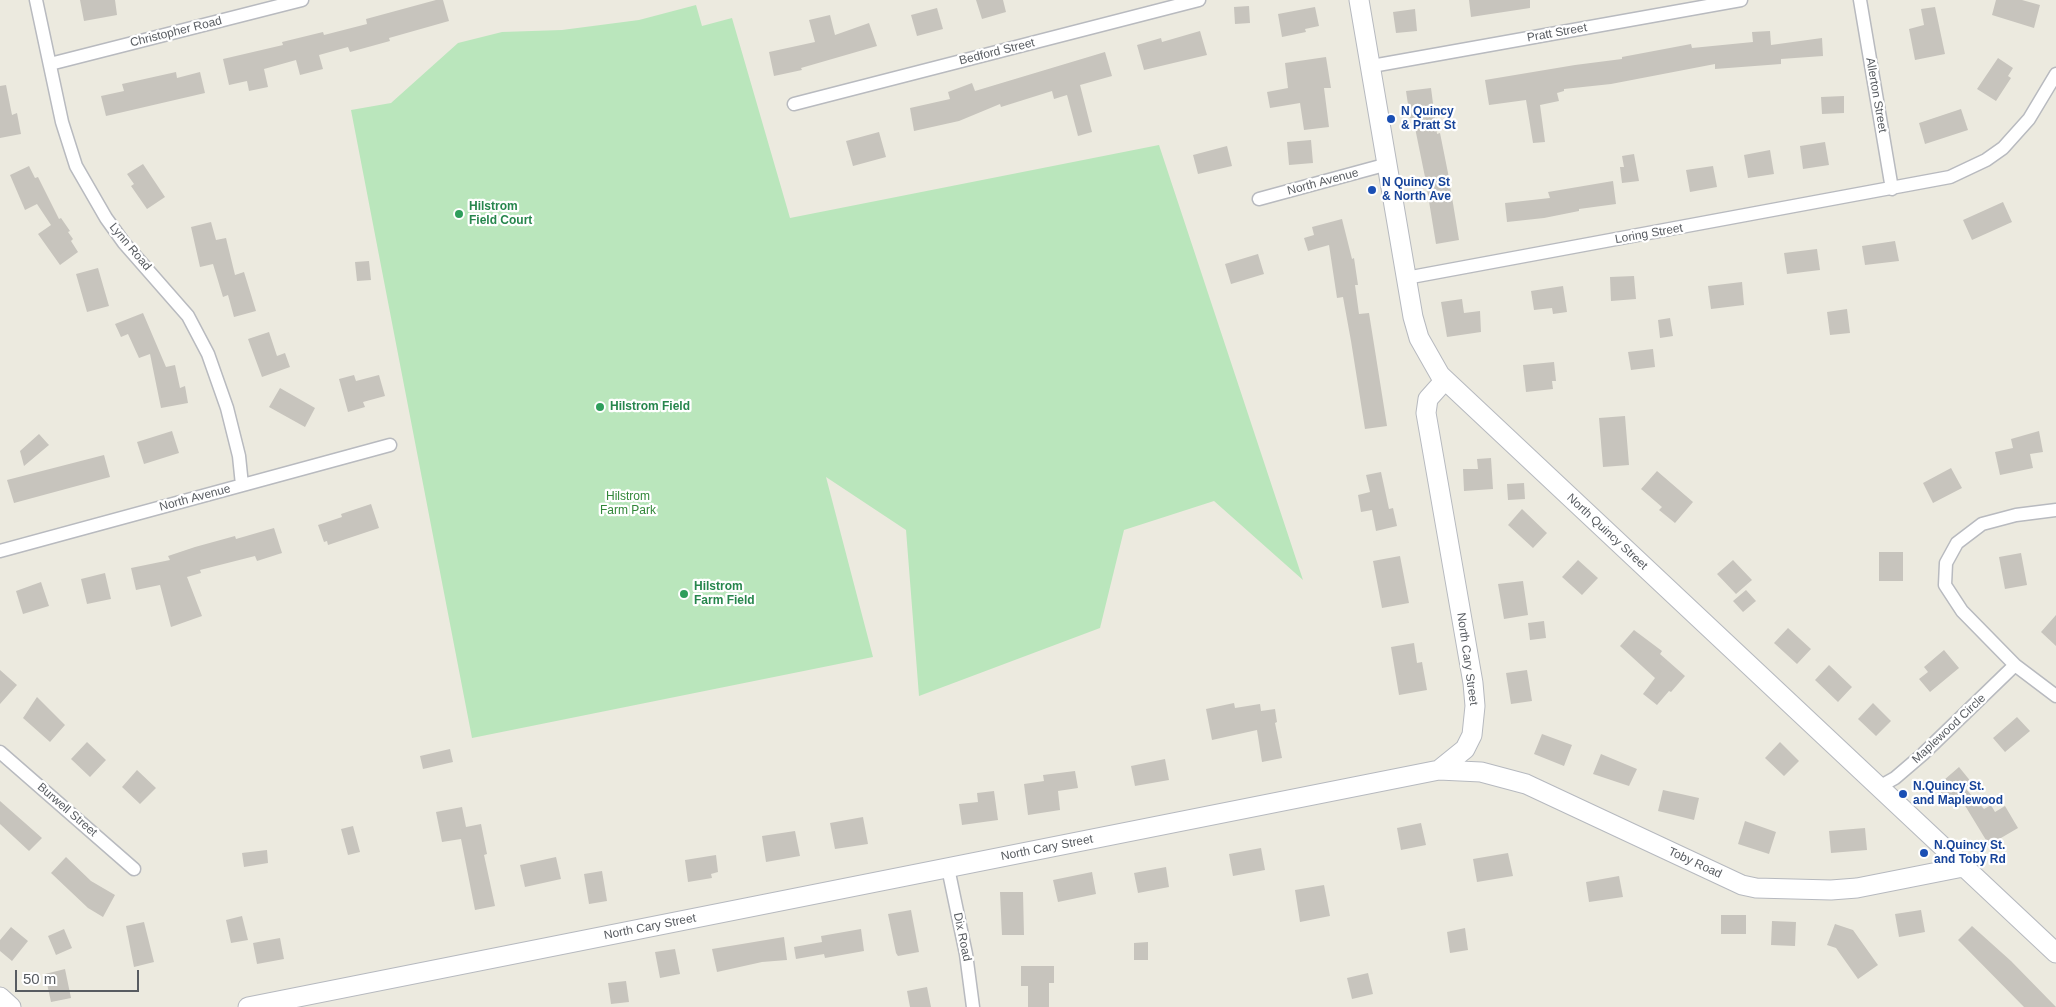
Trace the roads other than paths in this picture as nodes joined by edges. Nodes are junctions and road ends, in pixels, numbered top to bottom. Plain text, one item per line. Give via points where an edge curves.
1 (36, 0) edge
2 (1199, 0) edge
3 (1359, 0) edge
4 (1741, 0) edge
5 (1860, 0) edge
6 (295, 1) edge
7 (50, 64) junction
8 (1372, 66) junction
9 (2056, 74) edge
10 (794, 104) dead end
11 (1388, 164) junction
12 (1892, 189) junction
13 (1259, 199) dead end
14 (1406, 278) junction
15 (1445, 380) junction
16 (390, 445) dead end
17 (242, 485) junction
18 (2056, 510) edge
19 (0, 551) edge
20 (2014, 665) junction
21 (2056, 696) edge
22 (0, 752) edge
23 (1440, 770) junction
24 (1879, 787) junction
25 (1963, 867) junction
26 (948, 868) junction
27 (134, 869) dead end
28 (2056, 953) edge
29 (0, 998) edge
30 (11, 1007) edge
31 (248, 1007) edge
32 (973, 1007) edge

1 - 7 street, Lynn Road
2 - 10 street, Bedford Street
3 - 8 main road, North Quincy Street
4 - 8 street, Pratt Street
5 - 12 street, Allerton Street
6 - 7 street, Christopher Road
7 - 17 street, Lynn Road via 62,122 76,166 91,195 124,243 188,316 208,354 227,408 239,456
8 - 11 main road, North Quincy Street
9 - 12 street, Loring Street via 2029,119 2003,148 1986,160 1950,177
11 - 13 street, North Avenue
11 - 14 main road, North Quincy Street
12 - 14 street, Loring Street
14 - 15 main road, North Quincy Street via 1419,338
15 - 23 main road, North Cary Street via 1428,399 1426,413 1475,706 1472,735 1465,749
15 - 24 main road, North Quincy Street
16 - 17 street, North Avenue
17 - 19 street, North Avenue
18 - 20 street via 2016,515 1982,524 1957,543 1946,563 1945,586 1962,611
20 - 21 street
20 - 24 street, Maplewood Circle via 1916,760 1896,778
22 - 27 street, Burwell Street
23 - 25 main road, Toby Road via 1481,772 1526,784 1742,885 1756,888 1857,888
23 - 26 main road, North Cary Street
24 - 25 main road, North Quincy Street
25 - 28 main road, North Quincy Street
26 - 31 main road, North Cary Street
26 - 32 street, Dix Road
29 - 30 main road

